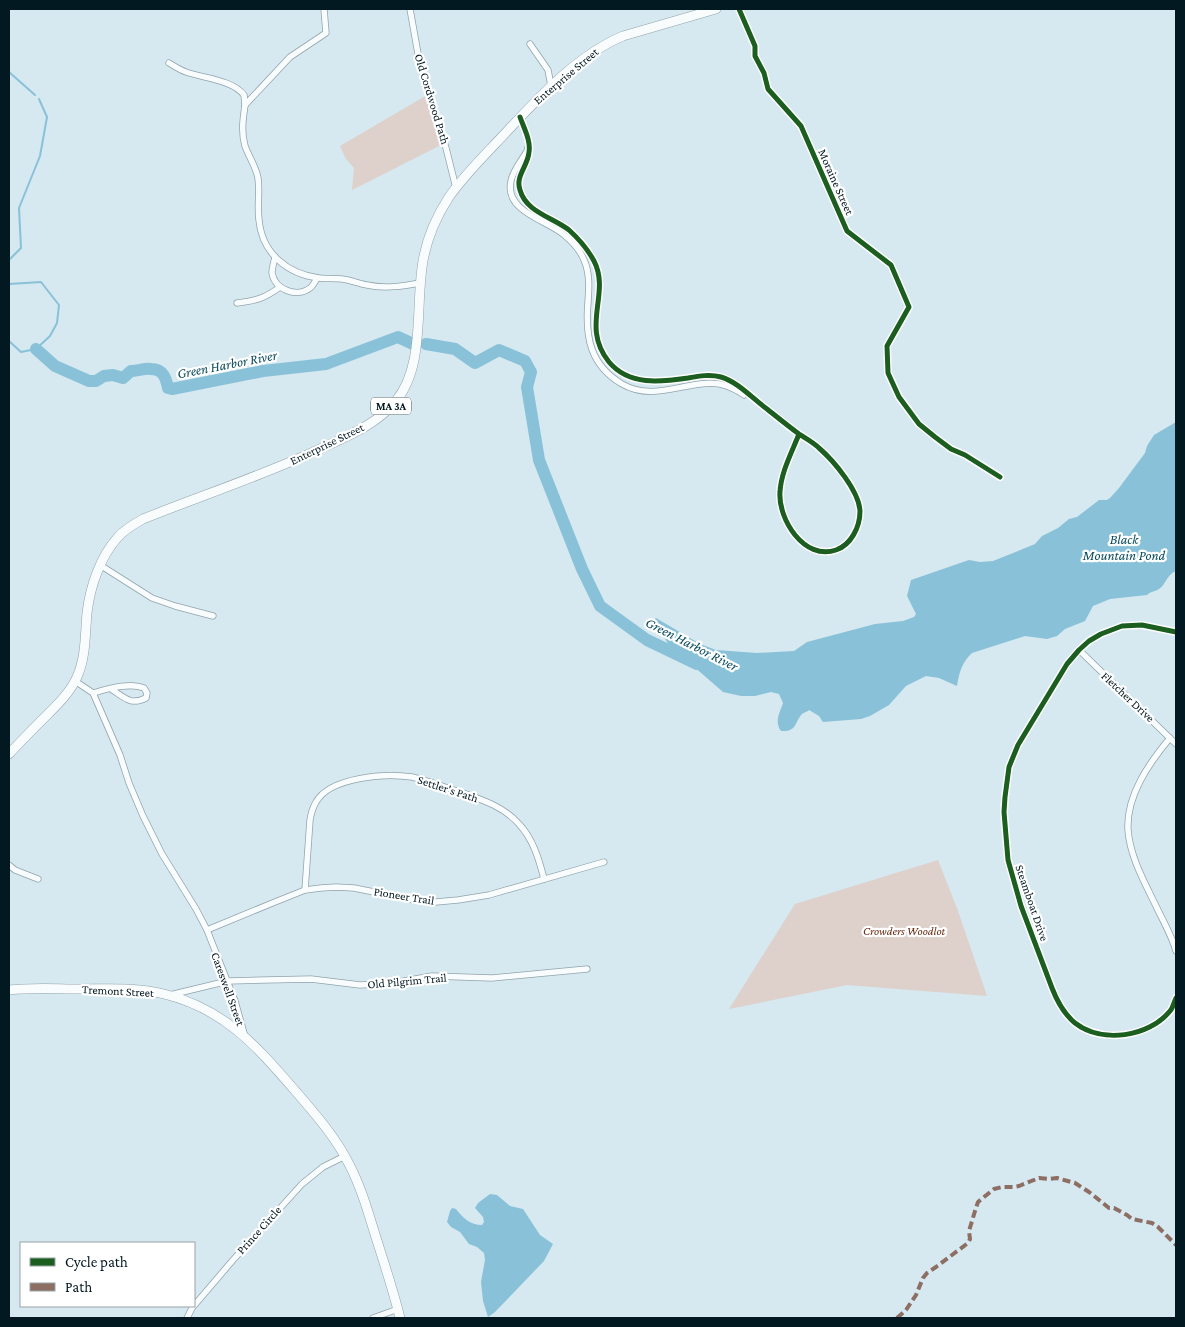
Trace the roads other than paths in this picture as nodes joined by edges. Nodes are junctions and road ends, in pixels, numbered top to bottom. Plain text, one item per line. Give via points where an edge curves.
1 (324, 9) edge
2 (410, 9) edge
3 (716, 9) edge
4 (739, 9) edge
5 (530, 44) dead end
6 (169, 63) dead end
7 (551, 86) junction
8 (245, 104) junction
9 (520, 118) junction
10 (528, 142) junction
11 (456, 189) junction
12 (533, 209) junction
13 (529, 215) junction
14 (548, 221) junction
15 (275, 258) junction
16 (595, 263) junction
17 (587, 265) junction
18 (317, 278) junction
19 (420, 283) junction
20 (280, 287) junction
21 (237, 303) dead end
22 (587, 317) junction
23 (596, 318) junction
24 (624, 374) junction
25 (698, 376) junction
26 (618, 381) junction
27 (697, 385) junction
28 (765, 408) junction
29 (799, 434) junction
30 (1000, 477) dead end
31 (100, 565) junction
32 (213, 616) dead end
33 (1176, 632) edge
34 (1079, 650) junction
35 (75, 681) junction
36 (111, 689) junction
37 (93, 693) junction
38 (1170, 738) junction
39 (1176, 744) edge
40 (9, 754) edge
41 (604, 862) dead end
42 (9, 865) edge
43 (38, 879) dead end
44 (544, 879) junction
45 (305, 890) junction
46 (206, 930) junction
47 (1176, 951) edge
48 (587, 968) dead end
49 (228, 981) junction
50 (9, 990) edge
51 (168, 995) junction
52 (1176, 998) edge
53 (1174, 1012) edge
54 (245, 1037) junction
55 (345, 1156) junction
56 (195, 1304) edge
57 (398, 1308) junction
58 (373, 1318) edge
59 (400, 1318) edge

1 - 8 street via 326,33 290,57
2 - 11 street, Old Cordwood Path via 420,65
3 - 7 main road, Enterprise Street / MA 3A via 613,40 588,55
4 - 30 street, Moraine Street via 768,89 801,126 847,231 892,265 909,306 887,346 888,373 899,397 919,424 935,437
5 - 7 street via 548,70
6 - 8 street via 238,89
7 - 9 main road, Enterprise Street / MA 3A
8 - 15 street via 244,138 258,176 261,232
9 - 10 street
9 - 11 main road, Enterprise Street / MA 3A
10 - 12 street via 530,150 518,185 522,198
10 - 13 street via 510,186 515,201
11 - 19 main road, Enterprise Street / MA 3A via 442,209 426,247
12 - 13 street
12 - 14 street
13 - 14 street
14 - 16 street via 568,229 586,246
14 - 17 street via 574,245
15 - 18 street via 290,270
15 - 20 street via 272,274
16 - 17 street
16 - 23 street via 599,284
17 - 22 street
18 - 19 street via 339,278 378,286
18 - 20 street via 304,291 292,292
19 - 31 main road, Enterprise Street / MA 3A via 417,337 411,368 400,396 383,415 302,458 143,519 118,536
20 - 21 street via 260,300
22 - 23 street
22 - 26 street via 588,337 596,358
23 - 24 street via 597,340 604,355
24 - 25 street via 650,382
24 - 26 street
25 - 27 street
25 - 28 street via 720,376
26 - 27 street via 645,391
27 - 28 street via 720,384
28 - 29 street
29 - 29 street via 833,463 854,491 858,502 860,511 856,530 851,540 836,550 827,552 809,547 794,533 783,512 781,484
31 - 32 street via 152,598
31 - 35 main road, Enterprise Street / MA 3A via 91,589 85,651
33 - 34 street, Steamboat Drive via 1142,625 1122,626 1100,634
34 - 38 street, Fletcher Drive
34 - 53 street, Steamboat Drive via 1067,664 1022,739 1009,767 1004,812 1010,873 1054,994 1077,1024 1113,1035 1137,1033
35 - 37 street
35 - 40 main road, Enterprise Street / MA 3A via 65,696
36 - 36 street via 137,685 147,693 146,698 131,702
36 - 37 street
37 - 46 street, Careswell Street via 143,816
38 - 39 street, Fletcher Drive
38 - 47 street via 1139,783 1133,797 1128,830 1140,871
41 - 44 street, Pioneer Trail
42 - 43 street
44 - 45 street, Pioneer Trail via 489,895 436,902 354,888
44 - 45 street, Settler's Path via 530,839 519,823 503,810 435,783 385,776 347,782 325,791 316,802 310,820
45 - 46 street, Pioneer Trail
46 - 49 street, Careswell Street
48 - 49 street, Old Pilgrim Trail via 492,978 432,976 360,985 310,979
49 - 51 street, Old Pilgrim Trail
49 - 54 street, Careswell Street
50 - 51 main road, Tremont Street via 132,990
51 - 54 main road, Tremont Street via 212,1013
52 - 53 street, Steamboat Drive
54 - 55 main road, Careswell Street via 264,1054 320,1120
55 - 56 street, Prince Circle via 323,1167 302,1184
55 - 57 main road, Careswell Street via 363,1197
57 - 58 street
57 - 59 main road, Careswell Street

